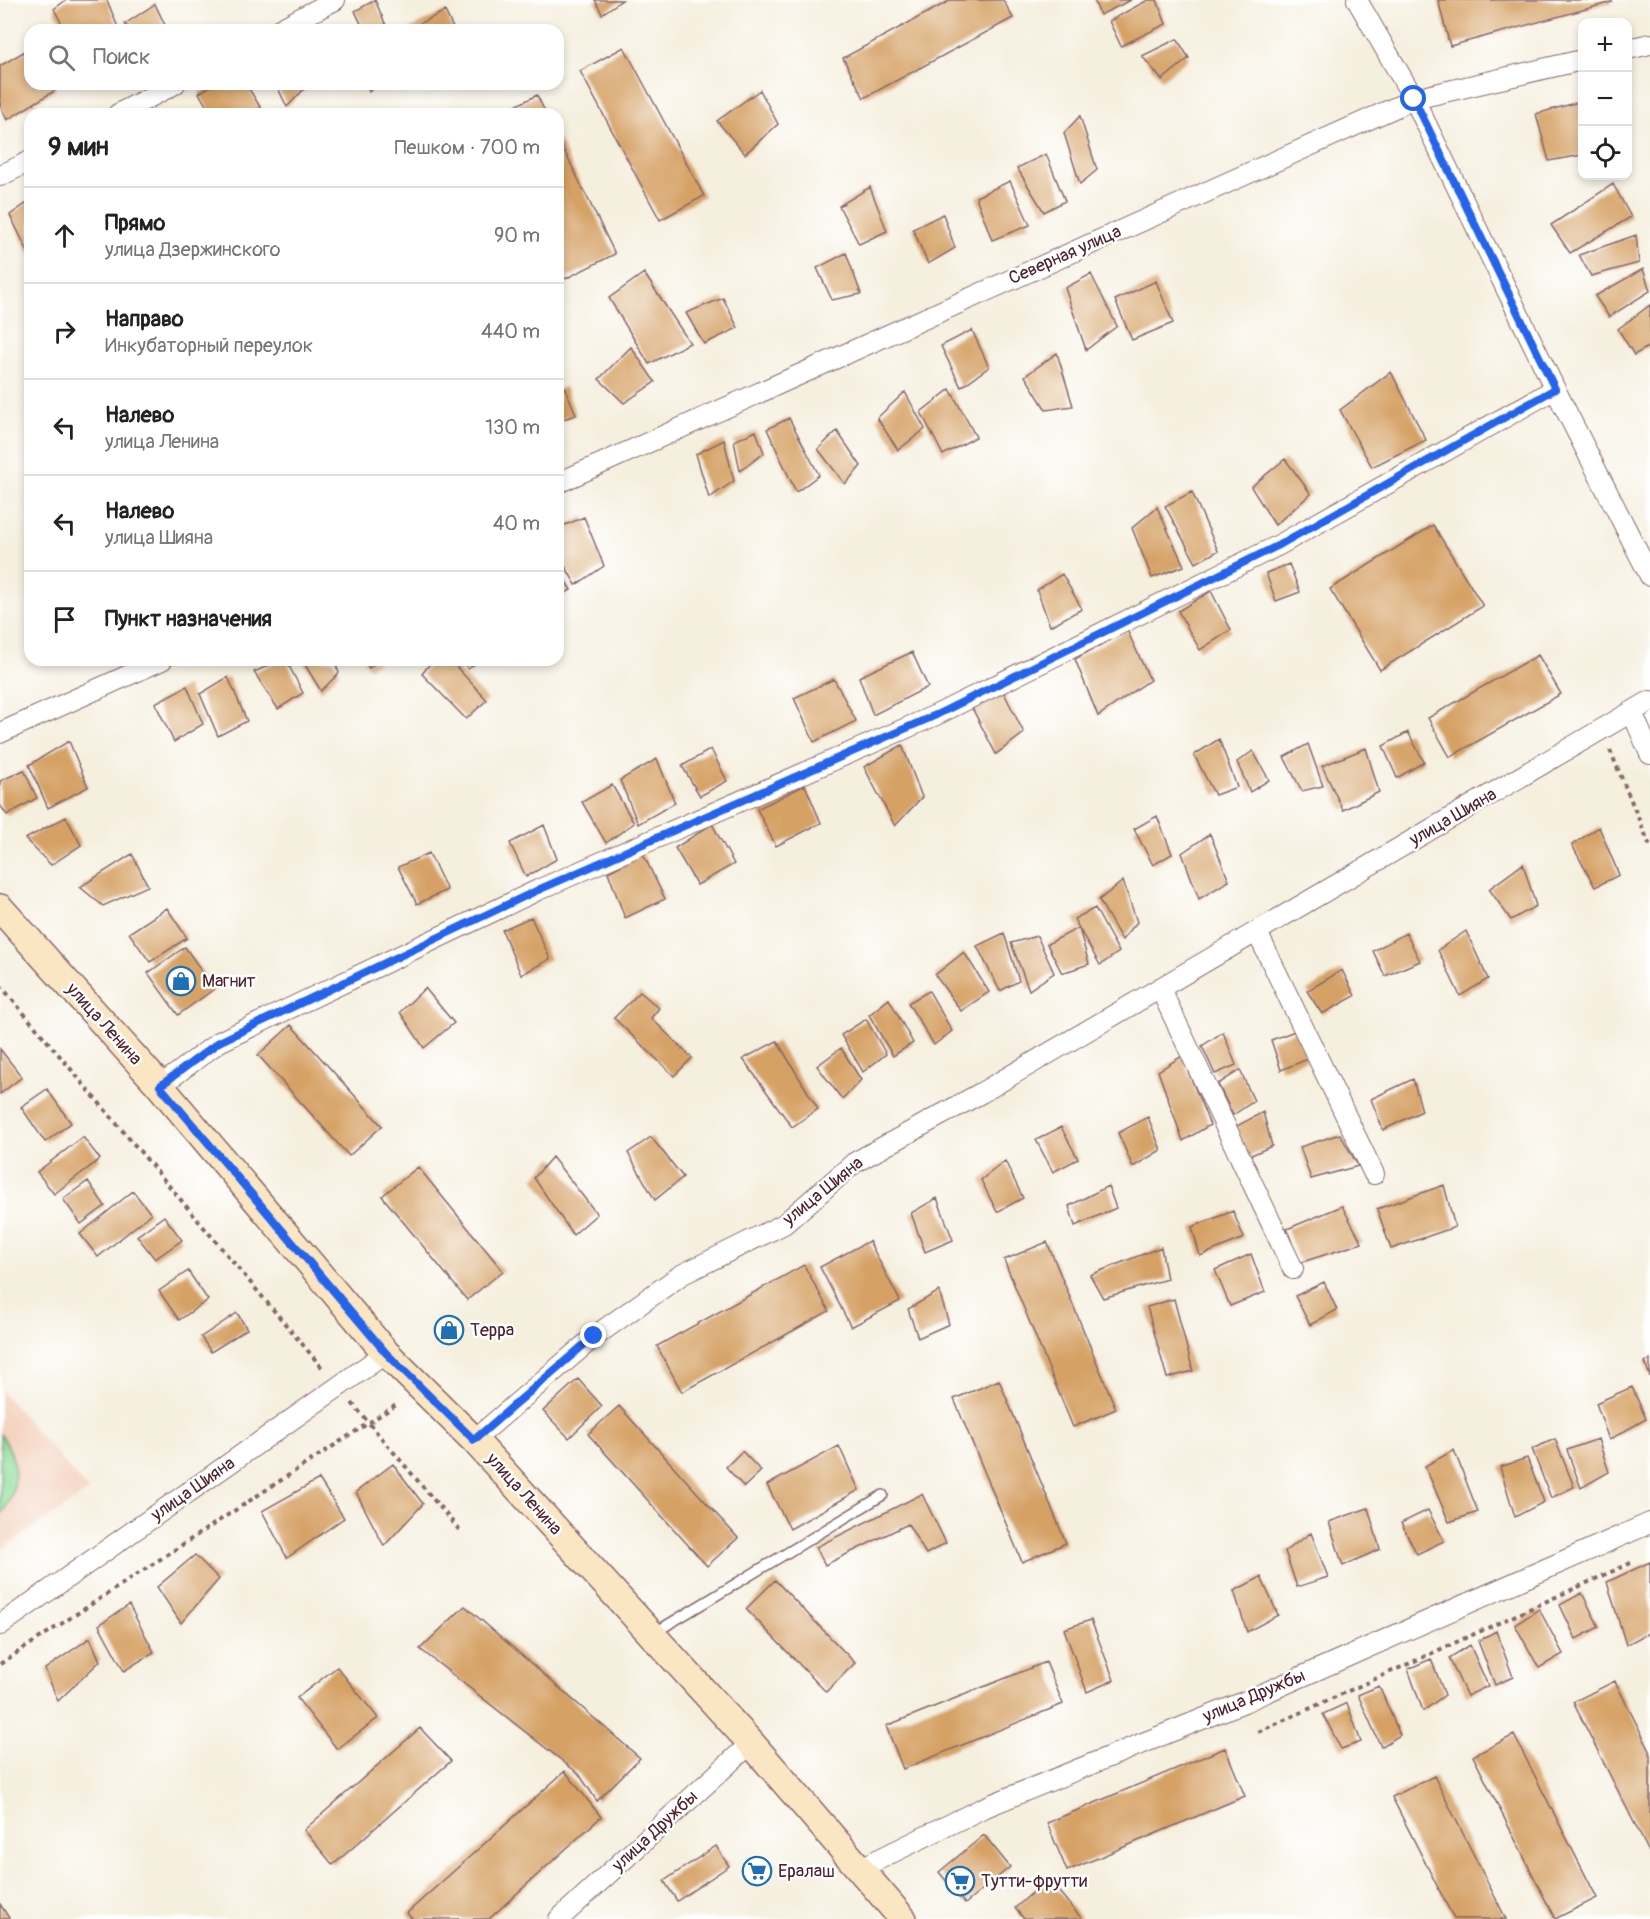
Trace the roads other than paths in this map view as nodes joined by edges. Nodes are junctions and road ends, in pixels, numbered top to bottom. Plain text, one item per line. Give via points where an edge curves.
1 (334, 0) edge
2 (1357, 0) edge
3 (289, 24) edge
4 (1650, 44) edge
5 (1632, 49) edge
6 (1578, 61) edge
7 (164, 90) edge
8 (1414, 99) junction
9 (129, 108) edge
10 (24, 163) edge
11 (0, 176) edge
12 (1555, 389) junction
13 (564, 480) edge
14 (1650, 576) edge
15 (149, 666) edge
16 (1650, 701) edge
17 (1632, 712) junction
18 (0, 733) edge
19 (1650, 754) edge
20 (0, 908) edge
21 (1257, 932) junction
22 (1160, 988) junction
23 (160, 1086) junction
24 (1374, 1174) dead end
25 (1293, 1269) dead end
26 (386, 1353) junction
27 (474, 1440) junction
28 (883, 1495) dead end
29 (1650, 1523) edge
30 (0, 1625) edge
31 (652, 1634) junction
32 (751, 1743) junction
33 (859, 1869) junction
34 (569, 1916) edge
35 (903, 1919) edge

1 - 3 street
2 - 8 street
4 - 5 street
6 - 8 street, Северная улица
7 - 9 street
8 - 12 street
8 - 13 street, Северная улица
10 - 11 street
12 - 14 street
12 - 23 street via 1279,545 936,715 538,890 219,1042
15 - 18 street
16 - 17 street, улица Шияна
17 - 19 street
17 - 21 street, улица Шияна
20 - 23 main road, улица Ленина
21 - 22 street, улица Шияна
21 - 24 street
22 - 25 street
22 - 27 street, улица Шияна via 855,1163 784,1224 681,1275 594,1336
23 - 26 main road, улица Ленина
26 - 27 main road, улица Ленина
26 - 30 street, улица Шияна
27 - 31 main road, улица Ленина
28 - 31 lane
29 - 33 street, улица Дружбы via 1244,1702 983,1808
31 - 32 main road, улица Ленина
32 - 33 main road, улица Ленина
32 - 34 street, улица Дружбы
33 - 35 main road, улица Ленина

